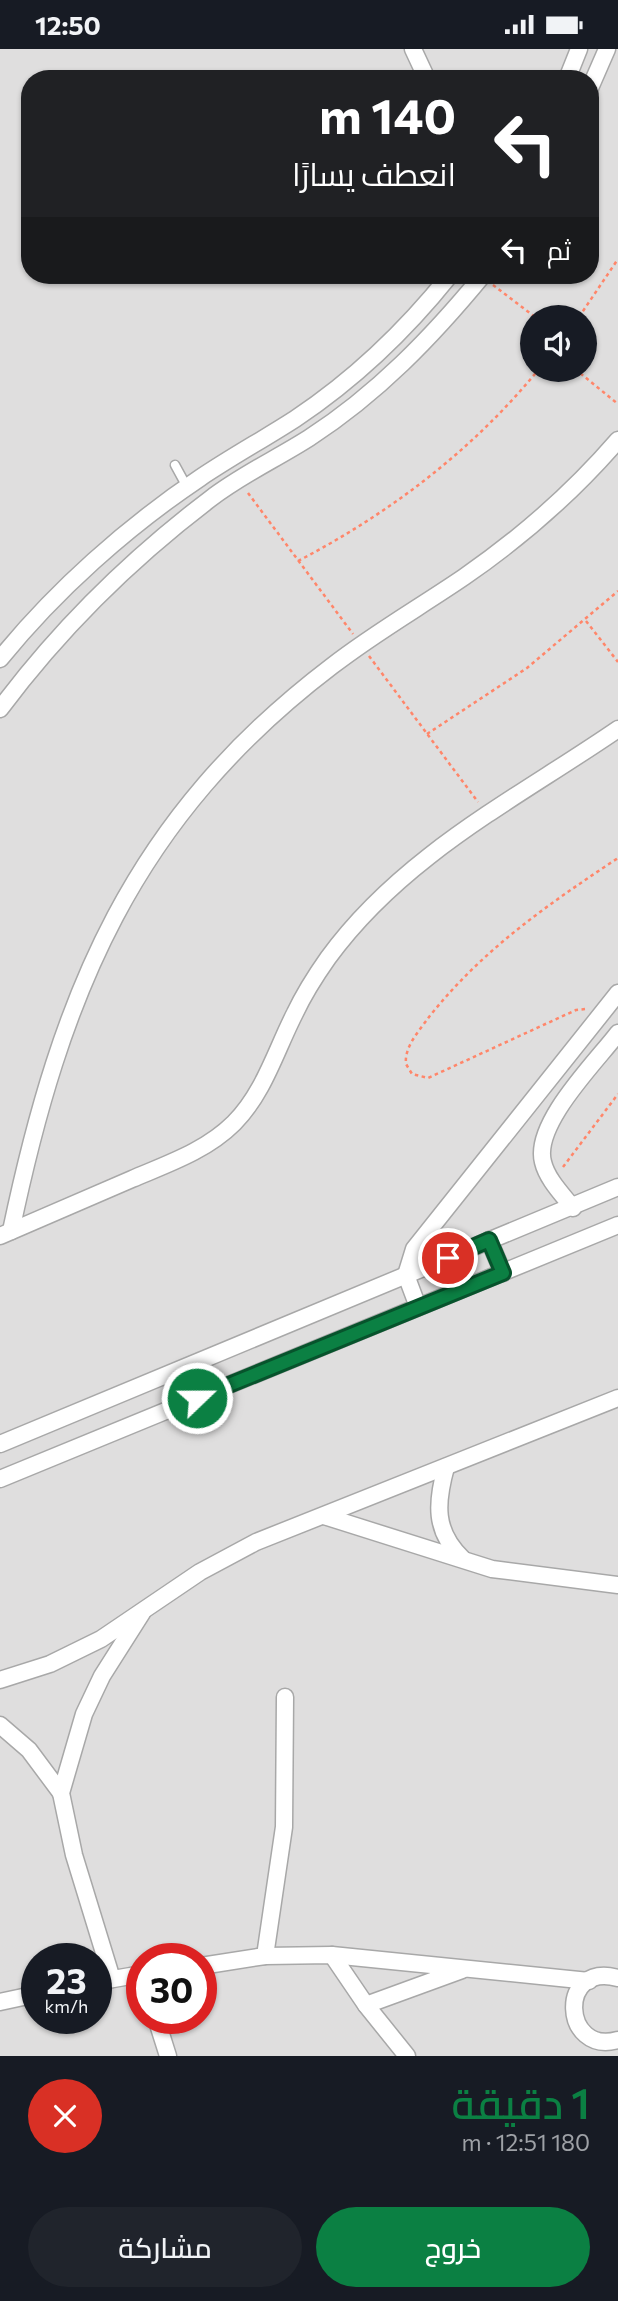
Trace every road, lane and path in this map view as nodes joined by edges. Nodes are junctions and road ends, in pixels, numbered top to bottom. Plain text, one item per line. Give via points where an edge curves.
1 (413, 49) edge
2 (579, 49) edge
3 (607, 49) edge
4 (423, 70) edge
5 (571, 70) edge
6 (598, 70) edge
7 (618, 260) edge
8 (443, 284) edge
9 (476, 284) edge
10 (493, 284) edge
11 (520, 305) edge
12 (587, 305) edge
13 (527, 382) edge
14 (591, 382) edge
15 (618, 404) edge
16 (618, 440) edge
17 (174, 465) dead end
18 (187, 487) junction
19 (298, 561) dead end
20 (618, 591) edge
21 (586, 621) junction
22 (0, 659) edge
23 (618, 662) edge
24 (0, 709) edge
25 (618, 729) edge
26 (427, 734) dead end
27 (618, 858) edge
28 (618, 993) edge
29 (600, 1015) junction
30 (618, 1033) edge
31 (549, 1081) junction
32 (618, 1094) edge
33 (570, 1095) junction
34 (526, 1110) junction
35 (548, 1127) junction
36 (552, 1182) junction
37 (618, 1187) edge
38 (573, 1207) junction
39 (618, 1225) edge
40 (6, 1234) edge
41 (489, 1240) junction
42 (503, 1273) junction
43 (406, 1275) junction
44 (418, 1307) junction
45 (618, 1398) edge
46 (0, 1444) edge
47 (446, 1467) junction
48 (0, 1479) edge
49 (324, 1516) junction
50 (463, 1560) junction
51 (618, 1585) edge
52 (148, 1606) junction
53 (0, 1680) edge
54 (285, 1697) dead end
55 (0, 1725) edge
56 (61, 1793) junction
57 (95, 1943) edge
58 (332, 1955) junction
59 (265, 1956) junction
60 (217, 1964) edge
61 (466, 1968) junction
62 (617, 1974) edge
63 (589, 1981) junction
64 (21, 1997) edge
65 (0, 2002) edge
66 (366, 2005) junction
67 (157, 2034) edge
68 (161, 2034) edge
69 (609, 2046) edge
70 (156, 2056) edge
71 (168, 2056) edge
72 (407, 2056) edge

1 - 4 street
2 - 5 street
3 - 6 street
7 - 12 path
8 - 18 street via 385,348 341,385
9 - 24 street via 443,324 359,403 238,479 161,539 69,625
10 - 11 path
13 - 19 path via 479,434 423,482
14 - 15 path
16 - 40 street via 546,511 466,575 333,664 275,711 170,826 125,894 85,979 56,1053
17 - 18 lane
18 - 22 street via 115,543
20 - 21 path
21 - 23 path
21 - 26 path via 494,691
25 - 40 street via 411,868 367,911 328,959 296,1011 255,1097 234,1123 208,1144
27 - 29 path via 528,919 482,957 425,1023 409,1047 406,1064 412,1074 428,1078 576,1010
28 - 29 street
29 - 31 street
30 - 33 street
31 - 33 street via 559,1093
31 - 34 street
32 - 36 path
33 - 35 street
34 - 35 street via 537,1113
34 - 43 street via 422,1238
35 - 36 street via 541,1149
36 - 38 street
37 - 38 street
38 - 41 street
39 - 42 street
41 - 42 street
41 - 43 street
42 - 44 street
43 - 44 street
43 - 46 street
44 - 48 street
45 - 47 street
47 - 49 street
47 - 50 street via 438,1518 447,1541
49 - 50 street
49 - 52 street via 256,1542
50 - 51 street via 548,1579
52 - 53 street via 101,1639 50,1664
52 - 56 street via 102,1676 84,1714
54 - 59 street via 284,1827
55 - 56 street via 29,1750
56 - 57 street
58 - 59 street
58 - 61 street
58 - 66 street
59 - 60 street
61 - 63 street
61 - 66 street
62 - 63 street
63 - 69 street via 573,2003 575,2022 587,2036
64 - 65 street
66 - 72 street
67 - 70 street
68 - 71 street

